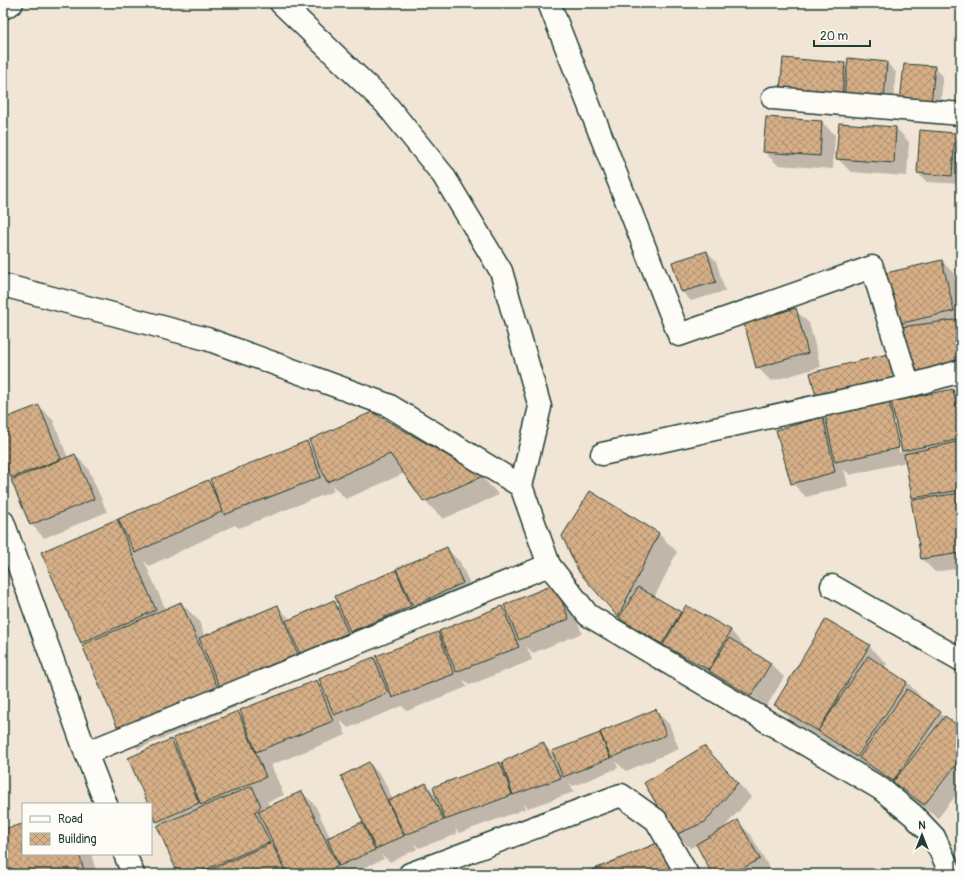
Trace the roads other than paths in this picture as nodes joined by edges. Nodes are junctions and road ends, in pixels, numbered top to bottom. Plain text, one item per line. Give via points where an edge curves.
1 (12, 3) edge
2 (281, 3) edge
3 (550, 3) edge
4 (3, 8) edge
5 (774, 98) dead end
6 (961, 114) edge
7 (3, 285) edge
8 (961, 370) edge
9 (909, 386) junction
10 (602, 454) dead end
11 (521, 486) junction
12 (3, 522) edge
13 (549, 565) junction
14 (832, 586) dead end
15 (961, 660) edge
16 (86, 753) junction
17 (106, 803) edge
18 (126, 855) edge
19 (133, 874) edge
20 (410, 874) edge
21 (687, 874) edge
22 (952, 874) edge

1 - 4 street
2 - 11 street via 384,103 399,121 443,175 501,271 540,407
3 - 9 street via 679,335 872,267
5 - 6 street
7 - 11 street via 207,339 388,405
8 - 9 street
9 - 10 street
11 - 13 street
12 - 16 street
13 - 16 street
13 - 22 street via 588,614 881,789 913,815 934,837
14 - 15 street
16 - 17 street
18 - 19 street
20 - 21 street via 621,795 656,820

